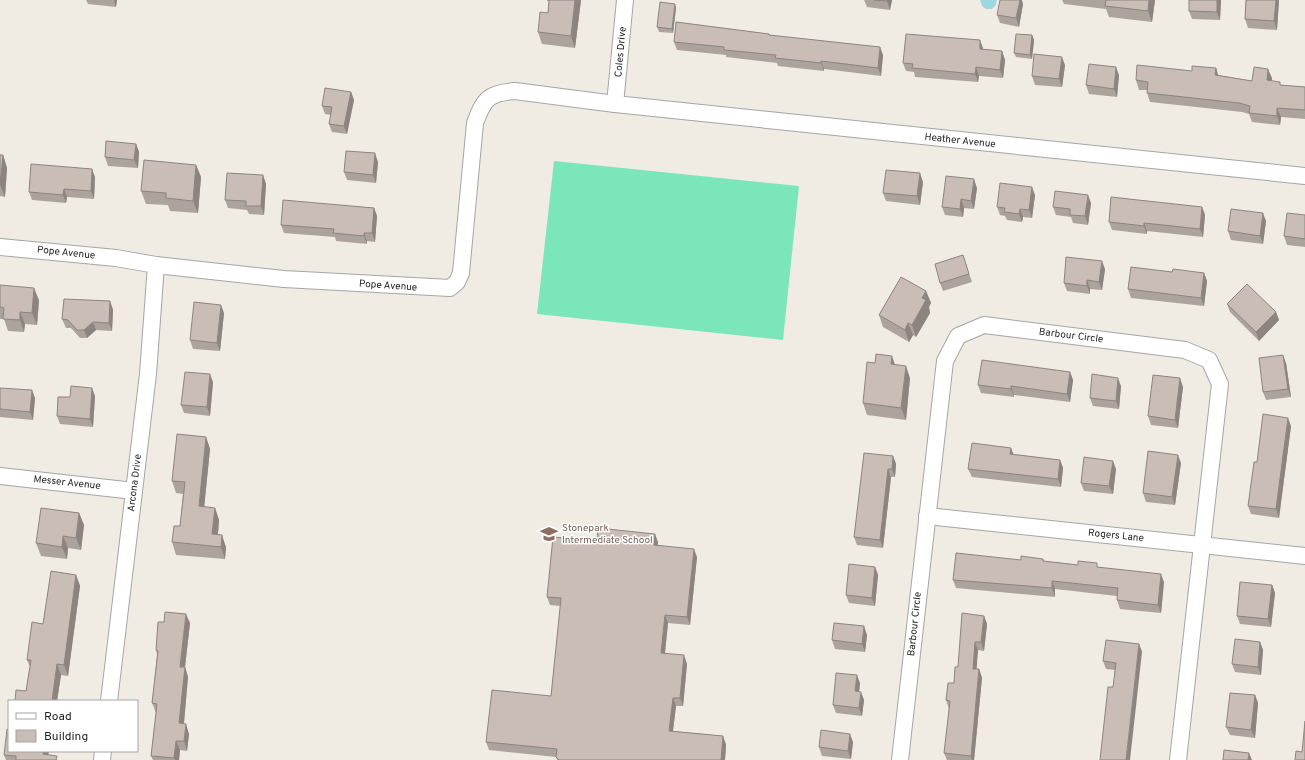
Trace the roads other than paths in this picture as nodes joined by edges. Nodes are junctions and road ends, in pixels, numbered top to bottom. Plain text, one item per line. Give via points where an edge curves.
1 (625, 0) edge
2 (616, 104) junction
3 (1305, 176) edge
4 (0, 247) edge
5 (156, 265) junction
6 (0, 476) edge
7 (134, 491) junction
8 (927, 516) junction
9 (1202, 545) junction
10 (1305, 556) edge
11 (109, 700) edge
12 (900, 760) edge
13 (1178, 760) edge

1 - 2 street, Coles Drive
2 - 3 street, Heather Avenue
2 - 5 street, Pope Avenue via 515,91 499,92 488,97 481,106 475,124 461,273 457,282 450,288 326,282
4 - 5 street, Pope Avenue via 116,258
5 - 7 street, Arcona Drive via 148,374
6 - 7 street, Messer Avenue
7 - 11 street, Arcona Drive
8 - 9 street, Rogers Lane
8 - 9 street, Barbour Circle via 944,362 958,336 984,326 1185,350 1209,360 1220,384
8 - 12 street, Barbour Circle
9 - 10 street, Rogers Lane
9 - 13 street, Barbour Circle

